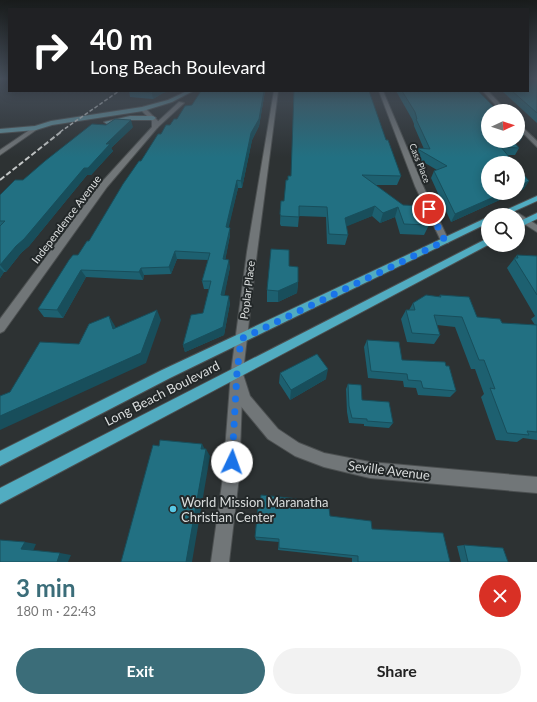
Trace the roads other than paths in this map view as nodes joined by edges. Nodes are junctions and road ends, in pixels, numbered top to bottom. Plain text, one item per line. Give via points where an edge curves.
1 (156, 105) edge
2 (180, 105) edge
3 (274, 105) edge
4 (386, 105) edge
5 (143, 109) junction
6 (152, 118) junction
7 (101, 122) junction
8 (155, 127) junction
9 (36, 128) junction
10 (0, 131) edge
11 (525, 132) edge
12 (537, 145) edge
13 (0, 153) edge
14 (537, 198) edge
15 (523, 208) edge
16 (537, 216) edge
17 (525, 222) edge
18 (481, 223) edge
19 (525, 224) edge
20 (537, 229) edge
21 (445, 241) junction
22 (481, 245) edge
23 (0, 328) edge
24 (241, 339) junction
25 (237, 372) junction
26 (0, 459) edge
27 (537, 484) edge
28 (0, 496) edge
29 (220, 562) edge

1 - 5 main road
2 - 8 street, Independence Avenue
3 - 24 street, Poplar Place
4 - 21 street, Cass Place
5 - 6 street
5 - 7 main road via 134,114
5 - 9 main road
6 - 7 main road
6 - 8 street
7 - 9 main road via 49,129
8 - 23 street, Independence Avenue via 104,185
9 - 10 main road
9 - 13 street
11 - 12 street
14 - 15 main road
16 - 17 main road
18 - 21 main road, Long Beach Boulevard
19 - 20 street
21 - 24 main road, Long Beach Boulevard
22 - 25 main road, Long Beach Boulevard
24 - 25 street, Poplar Place
24 - 26 main road, Long Beach Boulevard
25 - 27 street, Seville Avenue via 244,399 273,434 295,449 324,460 370,470
25 - 28 main road, Long Beach Boulevard
25 - 29 street, Poplar Place via 231,477

